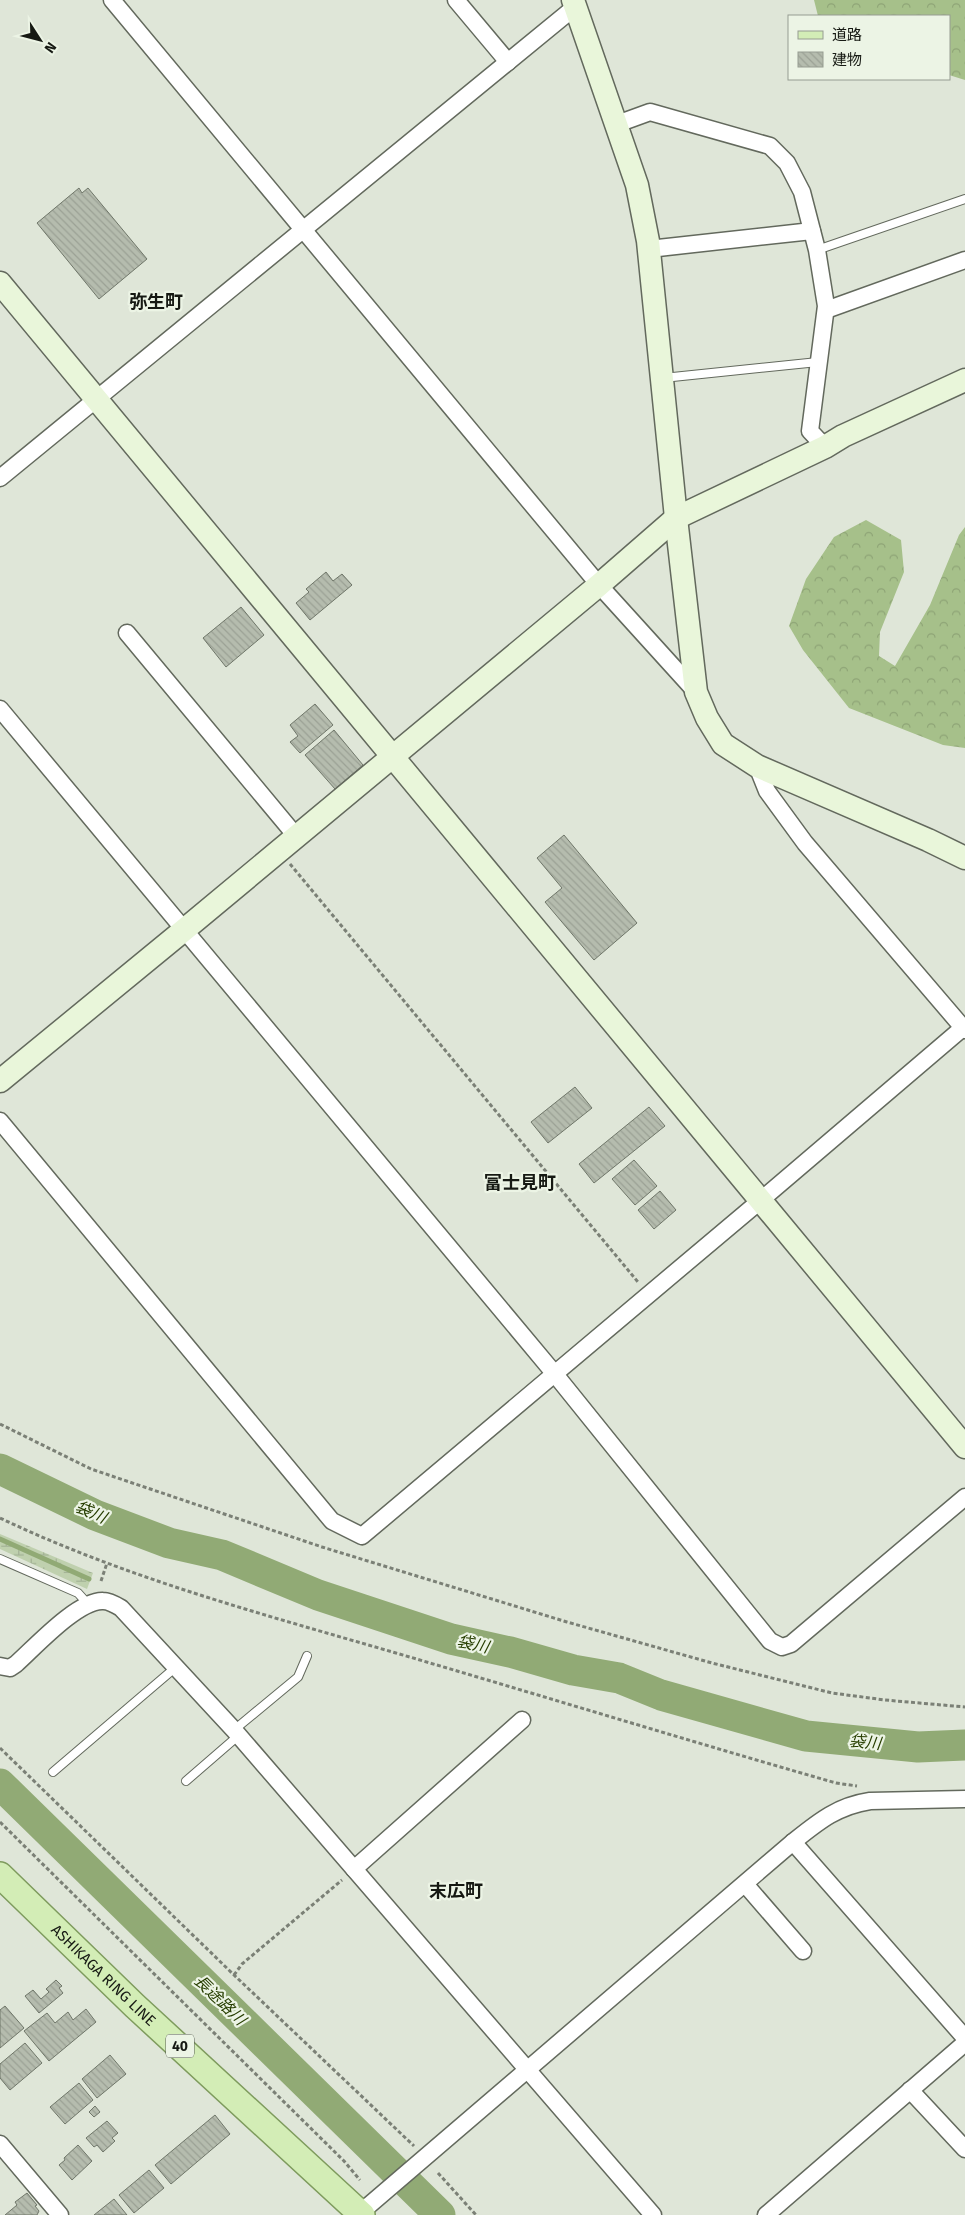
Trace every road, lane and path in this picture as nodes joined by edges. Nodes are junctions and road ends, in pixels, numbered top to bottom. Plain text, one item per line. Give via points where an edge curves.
1 (112, 0) edge
2 (456, 0) edge
3 (574, 3) edge
4 (508, 62) junction
5 (617, 124) junction
6 (965, 199) edge
7 (304, 230) junction
8 (812, 232) junction
9 (649, 249) junction
10 (816, 250) junction
11 (965, 260) edge
12 (0, 283) edge
13 (826, 310) junction
14 (818, 362) junction
15 (662, 378) junction
16 (965, 380) edge
17 (96, 398) junction
18 (825, 447) junction
19 (0, 478) edge
20 (676, 518) junction
21 (599, 585) junction
22 (127, 633) dead end
23 (696, 692) junction
24 (0, 709) edge
25 (392, 756) junction
26 (757, 766) junction
27 (287, 843) junction
28 (965, 858) edge
29 (184, 930) junction
30 (964, 1028) edge
31 (0, 1081) edge
32 (0, 1121) edge
33 (761, 1200) junction
34 (648, 1294) junction
35 (554, 1373) junction
36 (0, 1424) edge
37 (965, 1447) edge
38 (965, 1497) edge
39 (0, 1518) edge
40 (334, 1543) dead end
41 (332, 1550) junction
42 (0, 1559) edge
43 (107, 1563) junction
44 (101, 1580) dead end
45 (87, 1603) junction
46 (307, 1656) dead end
47 (0, 1666) edge
48 (176, 1667) junction
49 (965, 1707) edge
50 (522, 1720) dead end
51 (236, 1733) junction
52 (0, 1748) edge
53 (53, 1772) dead end
54 (186, 1781) dead end
55 (863, 1787) dead end
56 (965, 1800) edge
57 (0, 1822) edge
58 (793, 1842) junction
59 (354, 1870) junction
60 (0, 1875) edge
61 (745, 1884) junction
62 (803, 1951) dead end
63 (234, 1975) junction
64 (965, 2038) edge
65 (965, 2043) edge
66 (529, 2070) junction
67 (910, 2090) junction
68 (0, 2144) edge
69 (965, 2150) edge
70 (419, 2156) junction
71 (438, 2173) dead end
72 (360, 2180) dead end
73 (360, 2214) edge
74 (60, 2215) edge
75 (476, 2215) edge
76 (653, 2215) edge
77 (766, 2215) edge

1 - 7 street
2 - 4 street
3 - 4 street
3 - 5 street
4 - 7 street
5 - 8 street via 650,112 770,146 787,163 802,192
5 - 9 street via 637,185
6 - 10 lane
7 - 17 street
7 - 21 street
8 - 9 street
8 - 10 street
9 - 15 street
10 - 13 street
11 - 13 street
12 - 17 street
13 - 14 street
14 - 15 lane
14 - 18 street via 810,431
15 - 20 street
16 - 18 street
17 - 19 street
17 - 25 street
18 - 20 street
20 - 21 street
20 - 23 street
21 - 23 street
21 - 25 street
22 - 27 street
23 - 26 street via 723,744
24 - 29 street
25 - 27 street
25 - 33 street
26 - 28 street
26 - 30 street via 767,791 805,843
27 - 29 street
27 - 34 path
29 - 31 street
29 - 35 street
30 - 33 street
32 - 35 street via 332,1521 362,1536
33 - 34 street
33 - 37 street
34 - 35 street
35 - 38 street via 770,1641 782,1647 791,1644
36 - 41 path via 91,1469
39 - 43 path
40 - 41 path
41 - 49 path via 567,1622 753,1674 832,1693
42 - 45 lane via 78,1593
43 - 44 path
43 - 55 path via 225,1603 649,1729 836,1783
45 - 47 street via 16,1664 10,1668
45 - 48 street via 106,1600 121,1608
46 - 51 lane via 298,1676
48 - 51 street
48 - 53 lane
50 - 59 street
51 - 54 lane
51 - 59 street
52 - 63 path
56 - 58 street via 870,1800 855,1803 823,1818
57 - 72 path via 338,2154
58 - 61 street
58 - 64 street
59 - 63 path via 242,1964
59 - 66 street
60 - 73 main road, ASHIKAGA RING LINE / 40 via 135,2006
61 - 62 street
61 - 66 street
63 - 70 path
65 - 67 street
66 - 70 street
66 - 76 street
67 - 69 street
67 - 77 street
68 - 74 street
70 - 73 street
71 - 75 path

